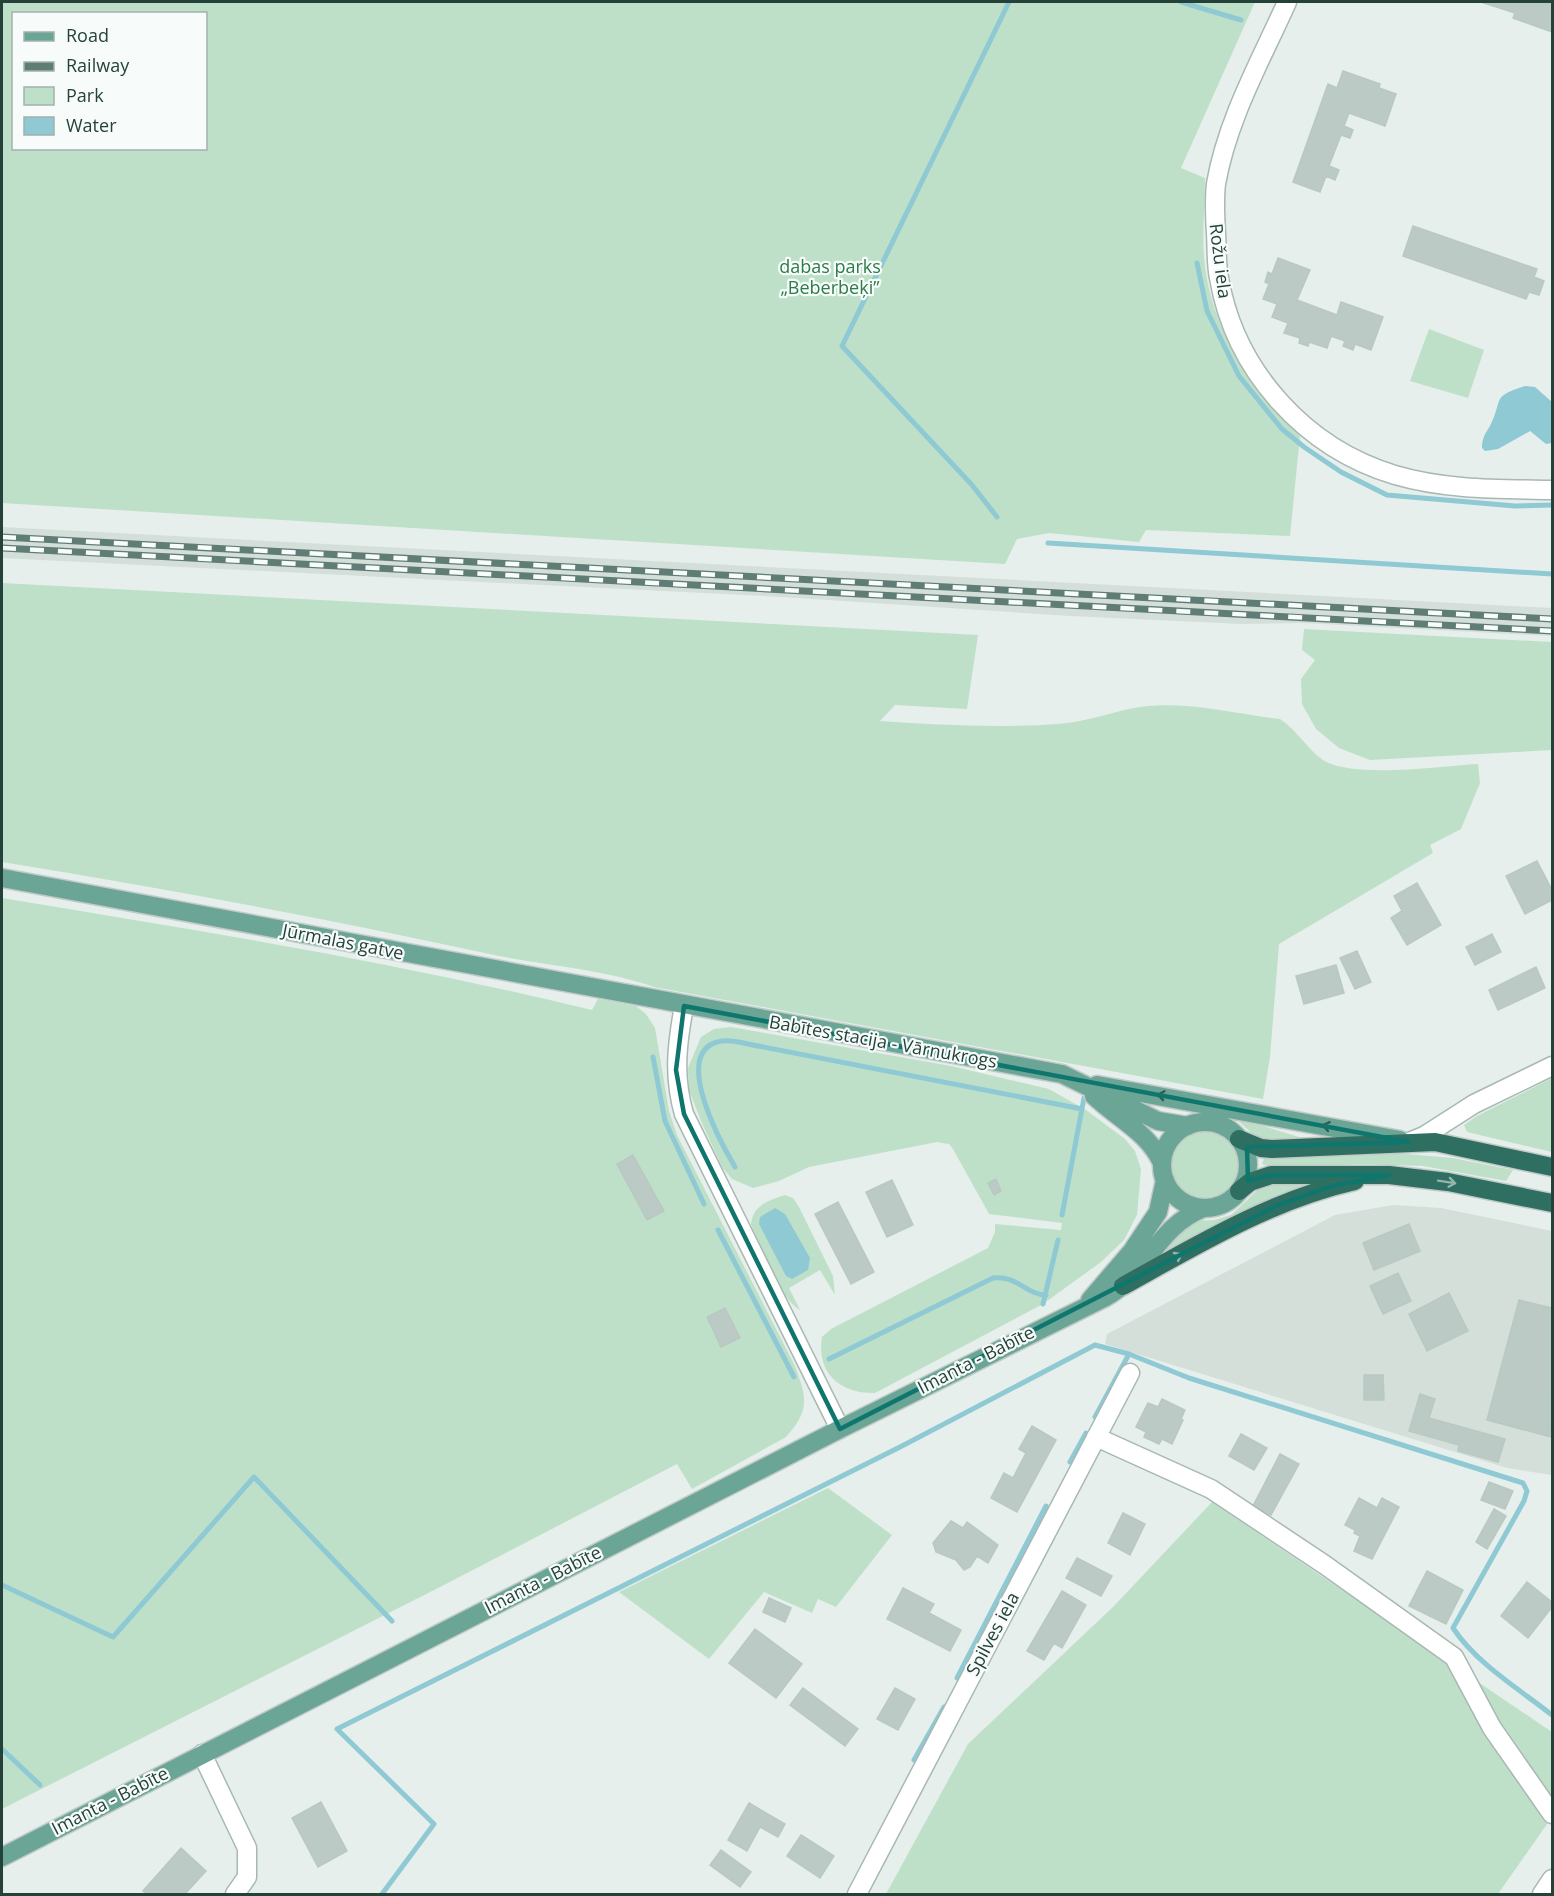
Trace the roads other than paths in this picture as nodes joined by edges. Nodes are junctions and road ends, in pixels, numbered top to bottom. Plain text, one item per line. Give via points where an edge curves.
1 (1287, 2) edge
2 (1552, 490) edge
3 (2, 878) edge
4 (684, 1006) junction
5 (1552, 1066) edge
6 (1080, 1082) junction
7 (1188, 1126) junction
8 (1239, 1138) junction
9 (1409, 1142) junction
10 (1552, 1167) edge
11 (1163, 1172) junction
12 (1389, 1175) junction
13 (1239, 1191) junction
14 (1552, 1203) edge
15 (1204, 1208) junction
16 (1123, 1286) junction
17 (1085, 1305) junction
18 (1130, 1373) dead end
19 (840, 1429) junction
20 (1096, 1437) junction
21 (202, 1754) junction
22 (1552, 1814) edge
23 (2, 1857) edge
24 (1552, 1879) edge
25 (235, 1894) edge
26 (857, 1894) edge
27 (1542, 1894) edge

1 - 2 street, Rožu iela via 1237,116 1216,185 1215,248 1219,279 1230,319 1247,356 1294,418 1319,438 1372,467 1448,486
3 - 4 main road, Jūrmalas gatve
4 - 6 main road, Babītes stacija - Vārnukrogs via 1062,1074
4 - 19 street via 676,1070 684,1114
5 - 9 street via 1474,1104
6 - 7 main road, Babītes stacija - Vārnukrogs via 1158,1121
9 -> 6 main road
6 - 11 main road, Babītes stacija - Vārnukrogs via 1147,1138
7 - 8 main road via 1210,1122
7 - 11 main road via 1169,1141
8 - 9 highway via 1272,1149
8 - 13 main road via 1248,1170
9 - 10 highway via 1435,1142
11 - 15 main road via 1176,1197
11 - 17 main road, Imanta - Babīte via 1158,1212 1132,1251
12 - 13 highway via 1271,1175 1250,1182
12 -> 14 highway via 1448,1182
16 -> 12 highway via 1278,1205 1332,1186
13 - 15 main road via 1223,1204
15 - 16 main road, Imanta - Babīte via 1175,1223
16 - 17 main road, Imanta - Babīte
17 - 19 main road, Imanta - Babīte
18 - 20 street, Spilves iela
19 - 21 main road, Imanta - Babīte
20 - 22 street via 1211,1489 1454,1657 1492,1728
20 - 26 street, Spilves iela
21 - 23 main road, Imanta - Babīte
21 - 25 street via 247,1848 247,1877
24 - 27 street

